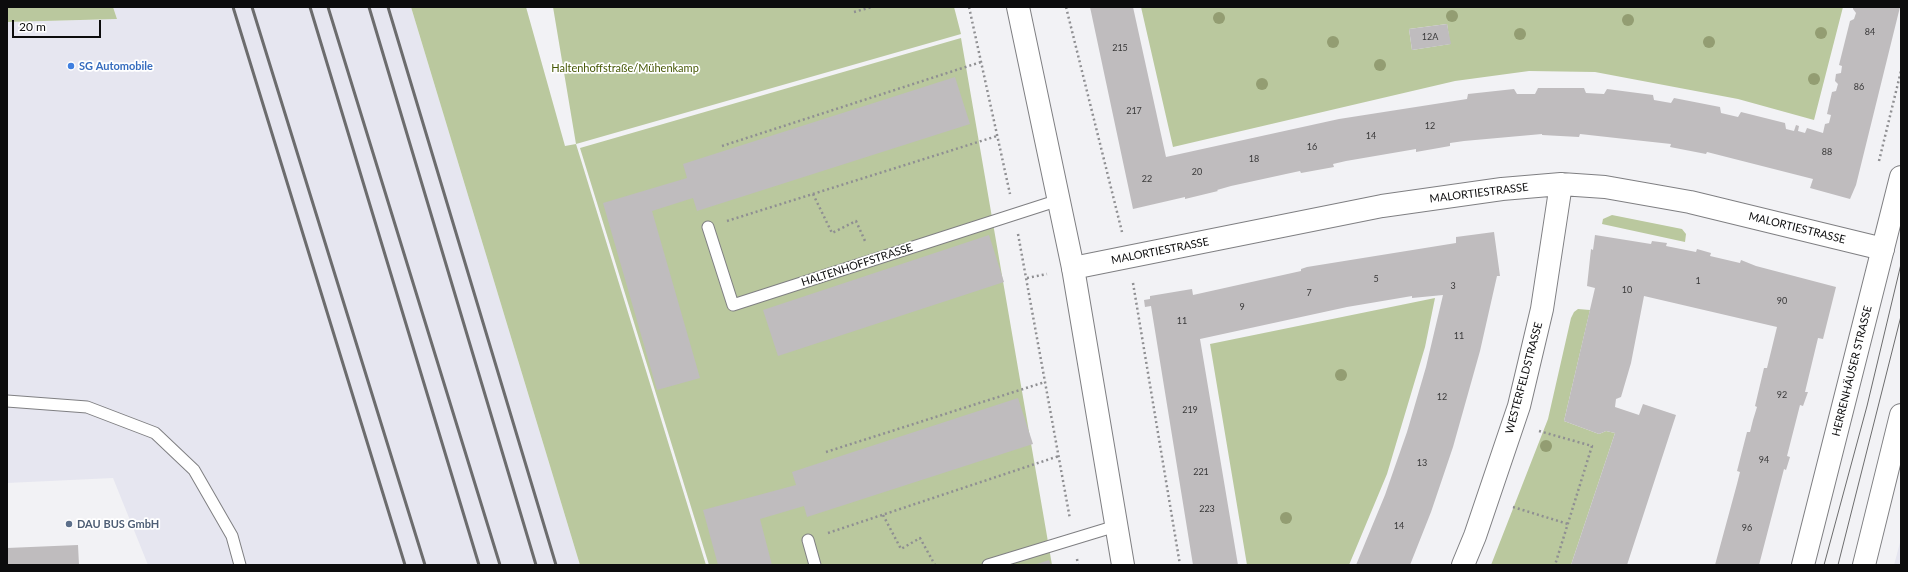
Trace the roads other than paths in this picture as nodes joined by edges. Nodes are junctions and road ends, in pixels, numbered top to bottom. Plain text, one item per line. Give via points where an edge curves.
1 (1018, 7) edge
2 (1901, 177) edge
3 (1561, 184) junction
4 (1059, 200) junction
5 (708, 227) road end
6 (1883, 249) junction
7 (1073, 268) junction
8 (7, 401) edge
9 (1901, 415) edge
10 (1116, 526) junction
11 (808, 540) road end
12 (240, 565) edge
13 (816, 565) edge
14 (988, 565) edge
15 (1123, 565) edge
16 (1463, 565) edge
17 (1803, 565) edge
18 (1864, 565) edge

1 - 4 street
2 - 6 street, HERRENHÄUSER STRASSE
3 - 6 street, MALORTIESTRASSE via 1604,187 1690,202
3 - 7 street, MALORTIESTRASSE via 1502,189 1382,206
3 - 16 street, WESTERFELDSTRASSE via 1542,309 1513,424
4 - 5 lane, HALTENHOFFSTRASSE via 733,305
4 - 7 street
6 - 17 street, HERRENHÄUSER STRASSE
7 - 10 street
8 - 12 lane via 87,407 155,433 194,470 232,536
9 - 18 street
10 - 14 lane
10 - 15 street
11 - 13 lane

